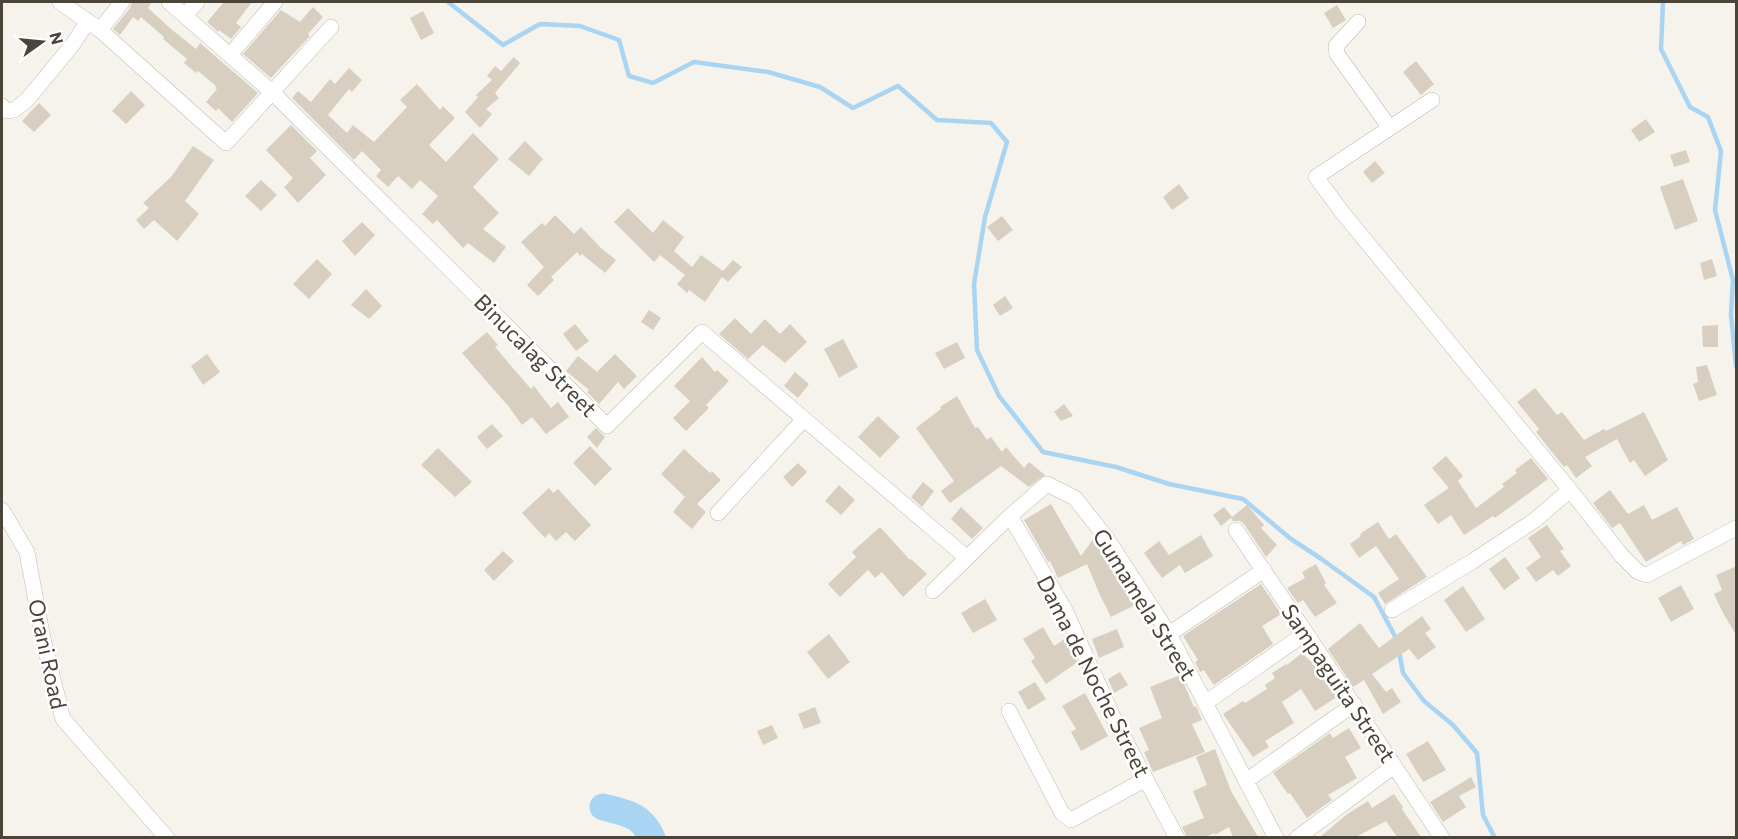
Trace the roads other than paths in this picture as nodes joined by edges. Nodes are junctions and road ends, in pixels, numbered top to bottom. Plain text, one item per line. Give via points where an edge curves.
1 (60, 2) edge
2 (122, 2) edge
3 (169, 2) edge
4 (197, 2) edge
5 (275, 2) edge
6 (185, 16) junction
7 (88, 21) junction
8 (1358, 22) dead end
9 (331, 27) dead end
10 (100, 30) junction
11 (230, 55) junction
12 (273, 93) junction
13 (1432, 100) dead end
14 (2, 106) edge
15 (1390, 128) junction
16 (804, 419) junction
17 (1570, 490) junction
18 (2, 510) edge
19 (718, 513) dead end
20 (1010, 516) junction
21 (1737, 528) edge
22 (1236, 530) dead end
23 (967, 558) junction
24 (1264, 570) junction
25 (933, 591) dead end
26 (1392, 610) dead end
27 (1306, 633) junction
28 (1168, 634) junction
29 (1205, 703) junction
30 (1354, 704) junction
31 (1009, 711) dead end
32 (1394, 766) junction
33 (1146, 779) junction
34 (1246, 781) junction
35 (168, 837) edge
36 (1177, 837) edge
37 (1275, 837) edge
38 (1297, 837) edge
39 (1442, 837) edge

1 - 7 street
2 - 10 street
3 - 6 street, Binucalag Street
4 - 6 street
5 - 11 street
6 - 11 street, Binucalag Street
7 - 10 street
7 - 14 street via 27,100 14,110 7,111
8 - 15 street via 1336,46 1337,54
9 - 12 street
10 - 12 street via 226,143
11 - 12 street, Binucalag Street
12 - 16 street, Binucalag Street via 608,426 702,333
13 - 15 street
15 - 17 street via 1316,177
16 - 19 street
16 - 23 street, Binucalag Street
17 - 21 street via 1622,556 1638,572 1647,575
17 - 26 street via 1526,526
18 - 35 street, Orani Road via 27,552 63,719
20 - 23 street, Gumamela Street
20 - 28 street, Gumamela Street via 1047,483 1075,498 1108,540
20 - 33 street, Dama de Noche Street via 1065,610
22 - 24 street, Sampaguita Street
23 - 25 street, Gumamela Street
24 - 27 street, Sampaguita Street
24 - 28 street
27 - 29 street
27 - 30 street, Sampaguita Street
28 - 29 street, Gumamela Street
29 - 34 street, Gumamela Street
30 - 32 street, Sampaguita Street
30 - 34 street
31 - 33 street via 1062,813 1071,820
32 - 38 street
32 - 39 street, Sampaguita Street
33 - 36 street, Dama de Noche Street
34 - 37 street, Gumamela Street

